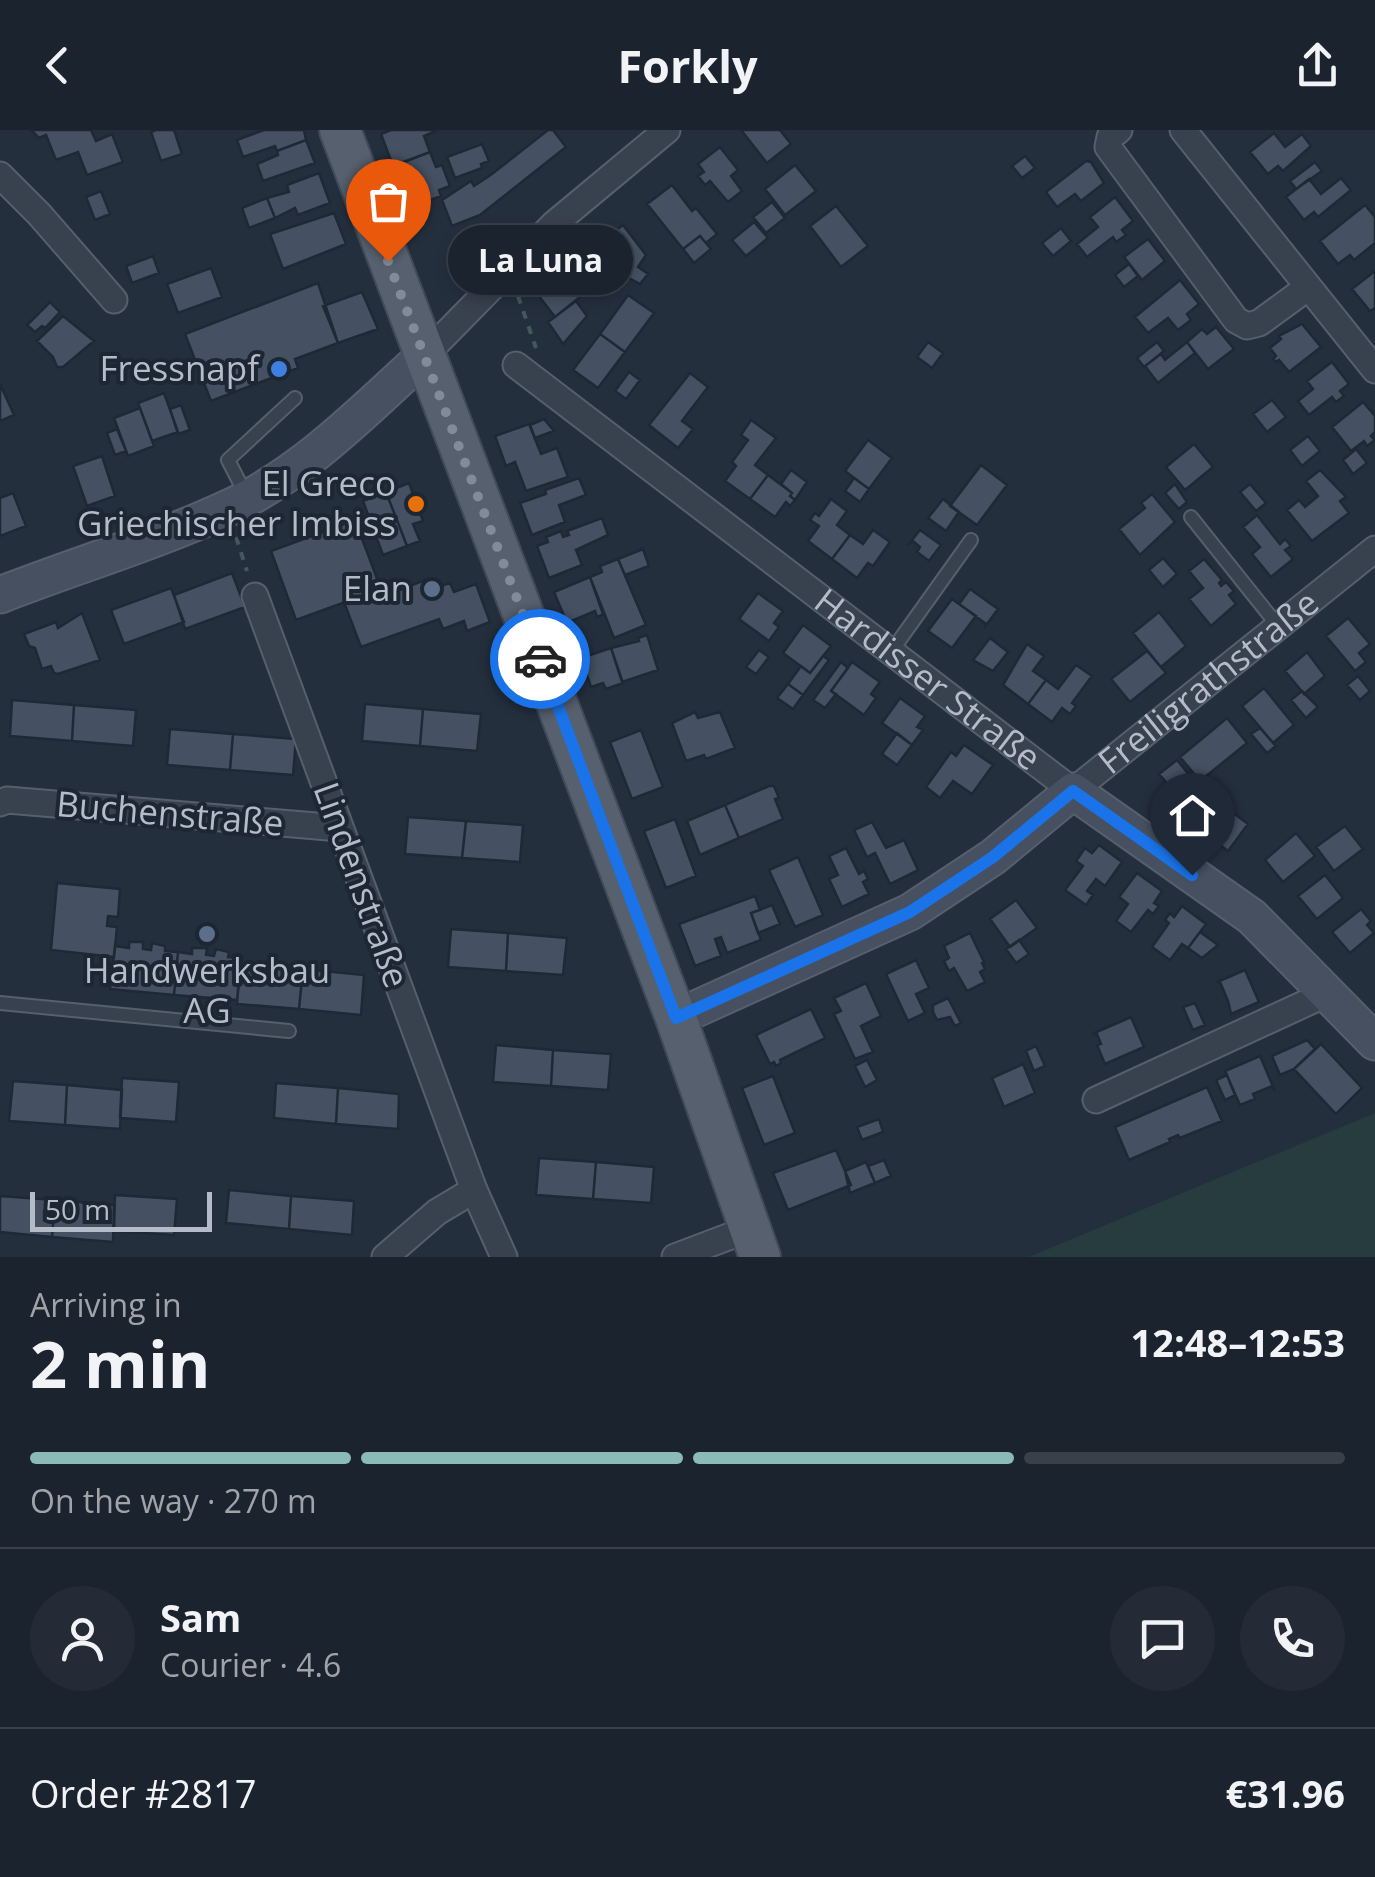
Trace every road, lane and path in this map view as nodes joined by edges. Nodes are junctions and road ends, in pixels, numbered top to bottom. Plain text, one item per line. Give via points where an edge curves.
1 (340, 130) edge
2 (668, 130) edge
3 (1119, 130) edge
4 (1182, 130) edge
5 (0, 176) edge
6 (509, 272) junction
7 (1307, 288) junction
8 (114, 300) dead end
9 (424, 355) junction
10 (516, 365) joint
11 (1375, 370) edge
12 (295, 398) dead end
13 (236, 503) junction
14 (1191, 516) dead end
15 (970, 540) dead end
16 (1375, 550) edge
17 (0, 595) edge
18 (255, 596) joint
19 (1278, 626) junction
20 (891, 652) junction
21 (1073, 791) junction
22 (0, 803) edge
23 (340, 828) junction
24 (1328, 993) junction
25 (0, 1003) edge
26 (676, 1018) junction
27 (289, 1031) dead end
28 (1375, 1042) edge
29 (1096, 1100) dead end
30 (474, 1190) junction
31 (755, 1243) edge
32 (384, 1257) edge
33 (504, 1257) edge
34 (675, 1257) edge

1 - 9 main road
2 - 6 street via 554,224
3 - 7 street via 1108,146 1236,320 1260,323
4 - 7 street
5 - 8 street
6 - 9 street
6 - 10 path via 537,349
7 - 11 street
9 - 13 street via 336,437
9 - 26 main road
10 - 20 street, Hardisser Straße
12 - 13 lane via 228,460
13 - 17 street
13 - 18 path
14 - 19 lane
15 - 20 lane
16 - 19 street, Freiligrathstraße
18 - 23 street, Lindenstraße
19 - 21 street, Freiligrathstraße
20 - 21 street, Hardisser Straße
21 - 24 street, Hardisser Straße via 1252,917
21 - 26 street, Freiligrathstraße via 993,857 910,912
22 - 23 street, Buchenstraße
23 - 30 street, Lindenstraße
24 - 28 street, Hardisser Straße
24 - 29 street
25 - 27 lane
26 - 31 main road
30 - 32 street
30 - 33 street, Lindenstraße
31 - 34 street

